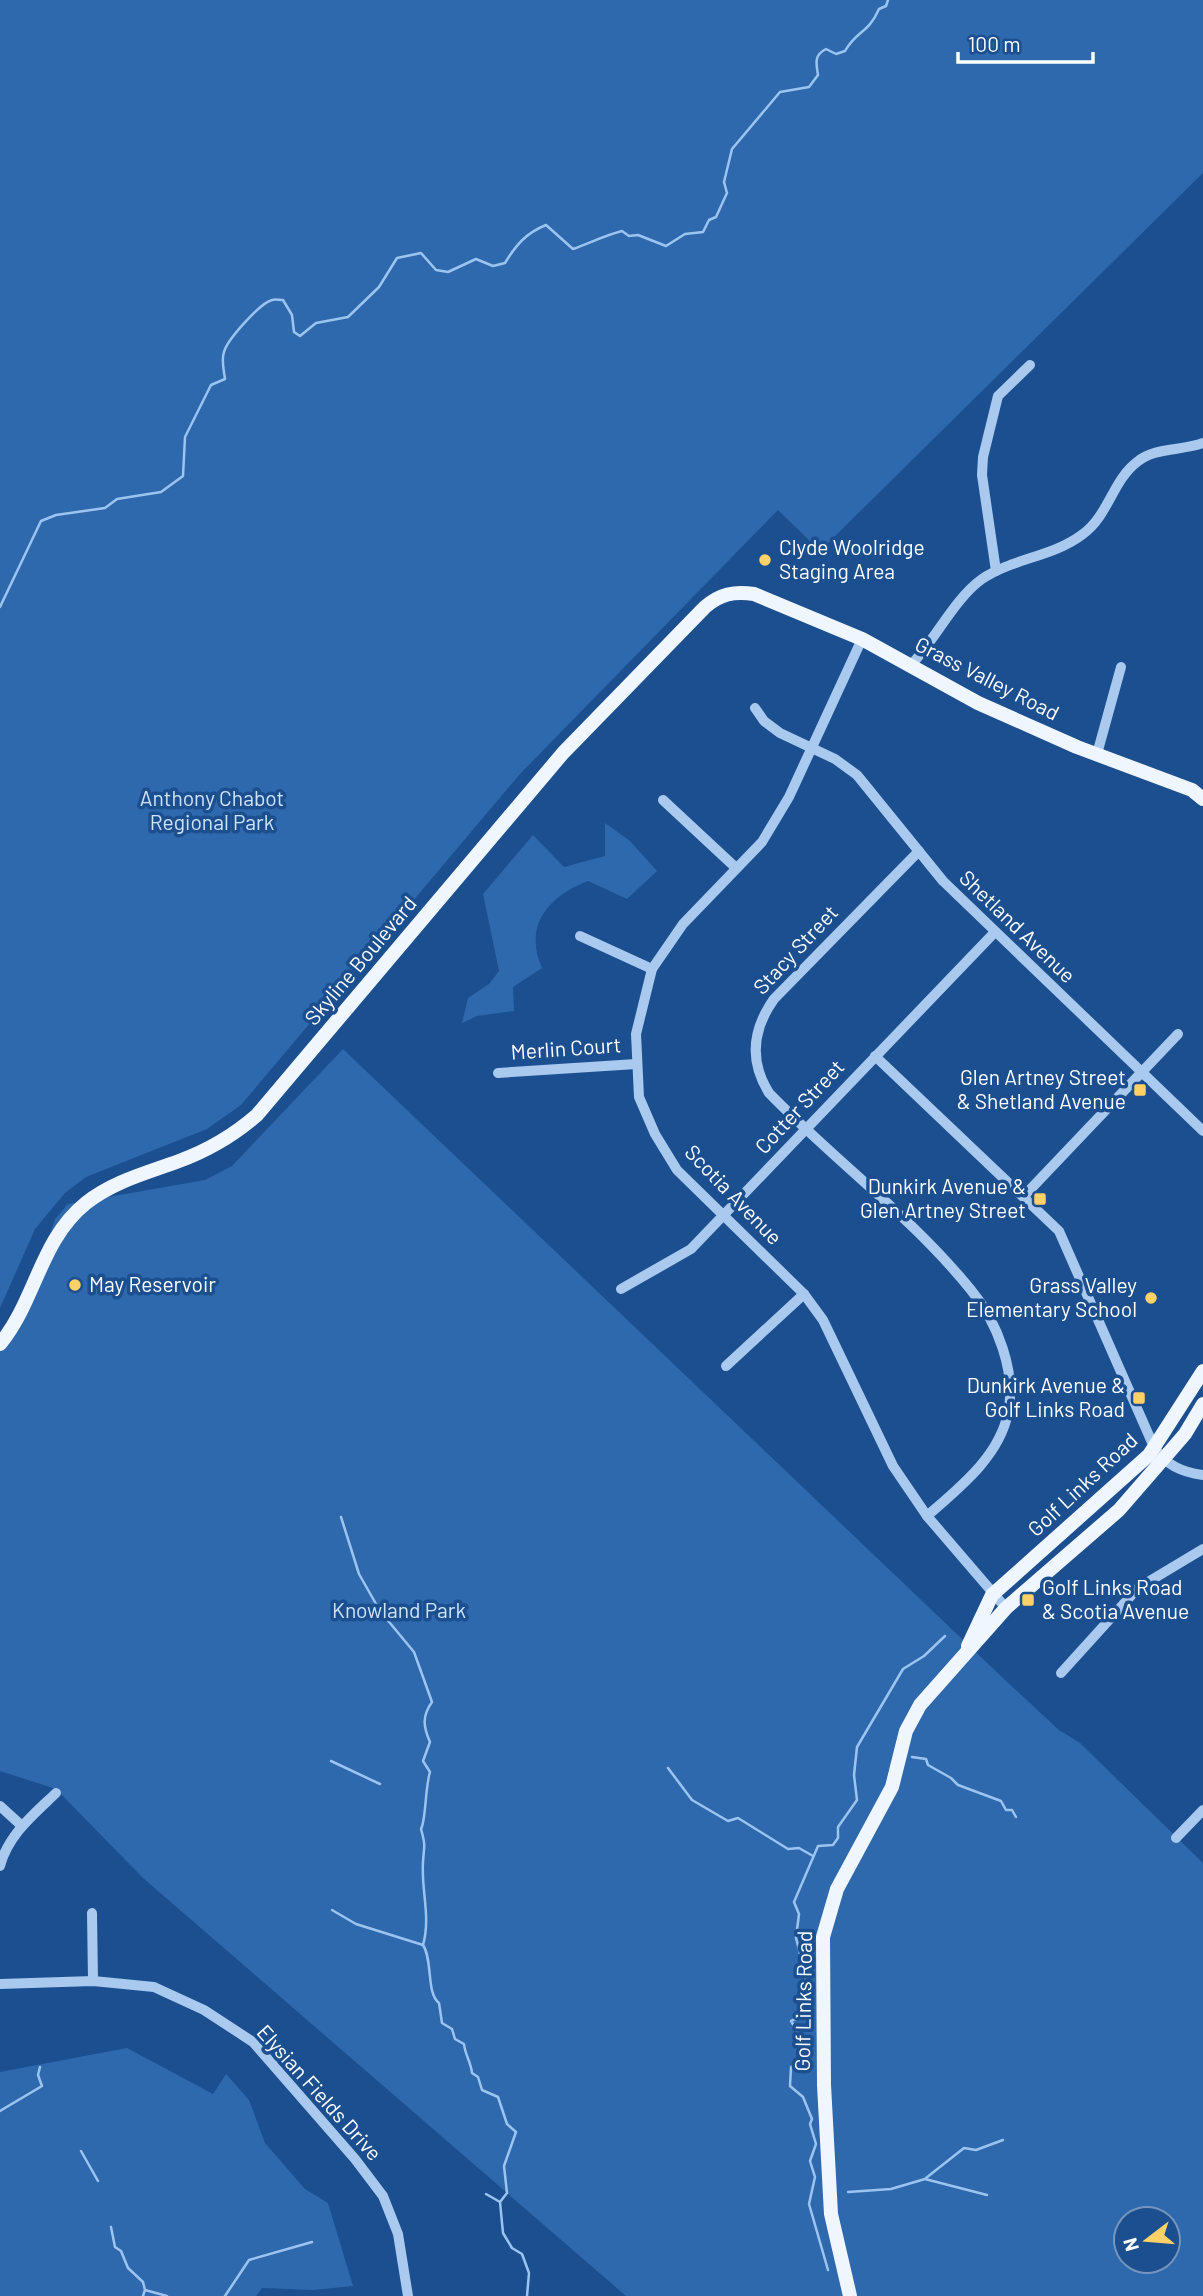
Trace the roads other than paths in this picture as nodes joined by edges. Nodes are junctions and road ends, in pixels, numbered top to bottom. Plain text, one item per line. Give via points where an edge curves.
1 (1030, 365) dead end
2 (1203, 443) edge
3 (996, 571) junction
4 (754, 594) joint
5 (862, 639) junction
6 (911, 665) junction
7 (1121, 667) dead end
8 (755, 708) dead end
9 (810, 747) junction
10 (1097, 754) junction
11 (1203, 799) edge
12 (663, 800) dead end
13 (919, 851) junction
14 (735, 867) junction
15 (994, 933) junction
16 (580, 936) dead end
17 (652, 969) junction
18 (1178, 1034) dead end
19 (875, 1056) junction
20 (636, 1064) junction
21 (498, 1073) dead end
22 (1142, 1073) junction
23 (805, 1130) junction
24 (1203, 1131) edge
25 (1024, 1196) junction
26 (723, 1217) junction
27 (621, 1289) dead end
28 (804, 1294) junction
29 (0, 1344) edge
30 (726, 1366) dead end
31 (1203, 1371) edge
32 (1203, 1404) edge
33 (1154, 1447) junction
34 (1163, 1461) junction
35 (1203, 1475) edge
36 (927, 1516) junction
37 (1203, 1549) edge
38 (992, 1595) junction
39 (1006, 1608) junction
40 (962, 1656) junction
41 (1061, 1673) dead end
42 (56, 1793) dead end
43 (0, 1807) edge
44 (1203, 1810) edge
45 (22, 1826) junction
46 (1176, 1838) dead end
47 (0, 1866) edge
48 (92, 1913) dead end
49 (93, 1981) junction
50 (0, 1984) edge
51 (408, 2296) edge
52 (850, 2296) edge

1 - 3 street via 998,396 984,457 982,475
2 - 3 street via 1137,462 1085,533 1059,549
3 - 6 street via 967,594
4 - 5 main road, Grass Valley Road
4 - 29 main road, Skyline Boulevard via 731,593 713,601 589,723 257,1115 214,1146 119,1183 72,1215 50,1245
5 - 6 main road, Grass Valley Road
5 - 9 street, Scotia Avenue
6 - 10 main road, Grass Valley Road via 978,703
7 - 10 street
8 - 9 street, Shetland Avenue via 780,733
9 - 13 street, Shetland Avenue via 857,775
9 - 14 street, Scotia Avenue via 789,797 762,842
10 - 11 main road, Grass Valley Road via 1192,790
12 - 14 street
13 - 15 street, Shetland Avenue
13 - 23 street, Stacy Street via 774,999 758,1026 754,1045 760,1079
14 - 17 street, Scotia Avenue via 683,923
15 - 19 street, Cotter Street
15 - 22 street, Shetland Avenue
16 - 17 street
17 - 20 street, Scotia Avenue via 636,1034
18 - 22 street
19 - 23 street, Cotter Street
19 - 25 street
20 - 21 street, Merlin Court
20 - 26 street, Scotia Avenue via 639,1097 655,1134 677,1170
22 - 24 street, Shetland Avenue
22 - 25 street
23 - 26 street, Cotter Street
23 - 36 street, Stacy Street via 973,1291 1011,1376 1008,1414 994,1447 965,1482
25 - 33 street via 1059,1231
26 - 27 street, Cotter Street via 691,1249
26 - 28 street, Scotia Avenue
28 - 30 street
28 - 36 street, Scotia Avenue via 823,1320 892,1466
31 - 33 main road, Golf Links Road
32 - 34 main road, Golf Links Road
33 - 34 street
33 - 38 main road, Golf Links Road via 1096,1505
34 - 35 street
34 - 39 main road, Golf Links Road via 1119,1510
36 - 38 street, Scotia Avenue
37 - 41 street via 1138,1588
38 - 39 street, Scotia Avenue
38 - 40 main road, Golf Links Road
39 - 40 main road, Golf Links Road
40 - 52 main road, Golf Links Road via 920,1705 906,1731 892,1787 837,1889 823,1937 831,2214
42 - 45 street
43 - 45 street
44 - 46 street
45 - 47 street via 4,1851
48 - 49 street
49 - 50 street, Elysian Fields Drive
49 - 51 street, Elysian Fields Drive via 154,1987 204,2010 253,2042 383,2196 398,2234

